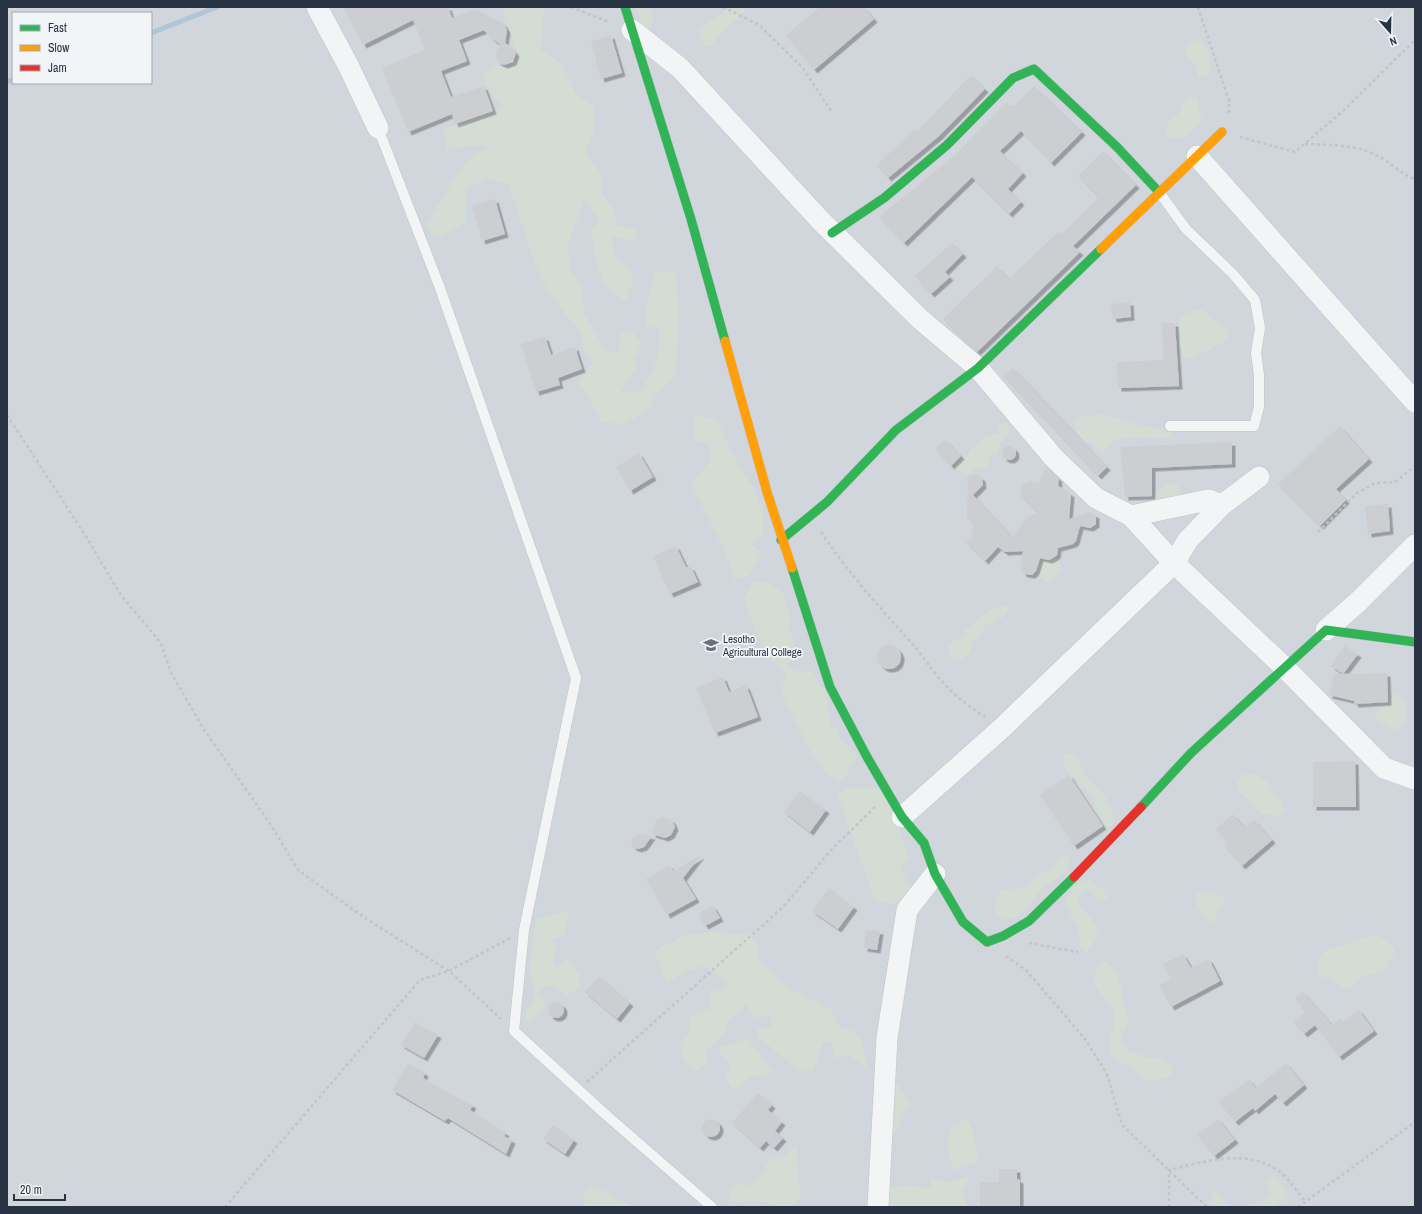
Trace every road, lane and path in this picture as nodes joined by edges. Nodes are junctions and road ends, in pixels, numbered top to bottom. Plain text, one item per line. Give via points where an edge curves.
1 (317, 7) edge
2 (571, 7) edge
3 (625, 7) edge
4 (723, 7) edge
5 (1198, 7) edge
6 (632, 30) junction
7 (1415, 40) edge
8 (831, 111) dead end
9 (378, 128) joint
10 (1222, 132) junction
11 (1305, 144) junction
12 (1197, 156) junction
13 (1415, 179) edge
14 (1159, 192) junction
15 (832, 233) junction
16 (978, 368) junction
17 (1415, 402) edge
18 (7, 415) edge
19 (1170, 426) dead end
20 (1415, 466) edge
21 (1259, 477) dead end
22 (1222, 505) junction
23 (810, 516) junction
24 (1131, 516) junction
25 (1318, 532) dead end
26 (781, 540) junction
27 (1415, 545) edge
28 (1174, 563) junction
29 (1326, 630) junction
30 (1415, 642) edge
31 (1284, 667) junction
32 (1002, 728) junction
33 (1415, 779) edge
34 (888, 794) junction
35 (902, 817) junction
36 (935, 874) junction
37 (524, 930) junction
38 (987, 942) junction
39 (1022, 942) dead end
40 (1078, 952) dead end
41 (449, 971) junction
42 (514, 1031) junction
43 (579, 1090) junction
44 (1415, 1122) edge
45 (1169, 1170) junction
46 (1306, 1202) junction
47 (225, 1207) edge
48 (712, 1207) edge
49 (878, 1207) edge
50 (1169, 1207) edge
51 (1207, 1207) edge
52 (1298, 1207) edge

1 - 9 street
2 - 6 path
3 - 6 street
4 - 8 path via 759,25 803,68
5 - 10 path via 1229,101 1228,121
6 - 15 street via 680,68
6 - 26 street via 691,219
7 - 11 path via 1344,110
9 - 37 lane via 440,288 576,678
10 - 11 path via 1295,152
10 - 12 street
11 - 13 path via 1347,146 1378,156 1406,176
12 - 14 street
12 - 17 street
14 - 15 street via 1117,147 1034,69 1013,78 947,145 884,198
14 - 16 street
14 - 19 lane via 1186,229 1233,274 1255,300 1260,328 1256,353 1259,406 1254,426
15 - 16 street via 920,319
16 - 23 street via 896,430 827,502
16 - 24 street via 1054,458 1096,498
18 - 41 path via 120,594 161,643 171,673 205,731 271,825 298,870 365,918
20 - 25 path via 1395,482 1375,483 1357,494
21 - 22 street
22 - 24 street via 1208,500
22 - 28 street via 1188,540
23 - 26 street
23 - 32 path via 842,564 940,679 965,704
24 - 28 street
26 - 34 street via 830,686
27 - 29 street
28 - 31 street
28 - 32 street
29 - 30 street
29 - 31 street
31 - 33 street via 1384,768
31 - 38 street via 1191,753 1035,916 1003,936
32 - 35 street
34 - 35 street
34 - 43 path via 833,848 782,908
35 - 36 street via 924,843
36 - 38 street via 963,922
36 - 49 street via 907,910 887,1038
37 - 41 path
37 - 42 lane
38 - 45 path via 1026,971 1085,1040 1107,1074 1122,1125
39 - 40 path
41 - 42 path
41 - 47 path via 420,980
42 - 43 lane
43 - 48 lane
44 - 46 path
45 - 46 path via 1229,1158 1258,1161 1277,1170
45 - 50 path
45 - 51 path
46 - 52 path

